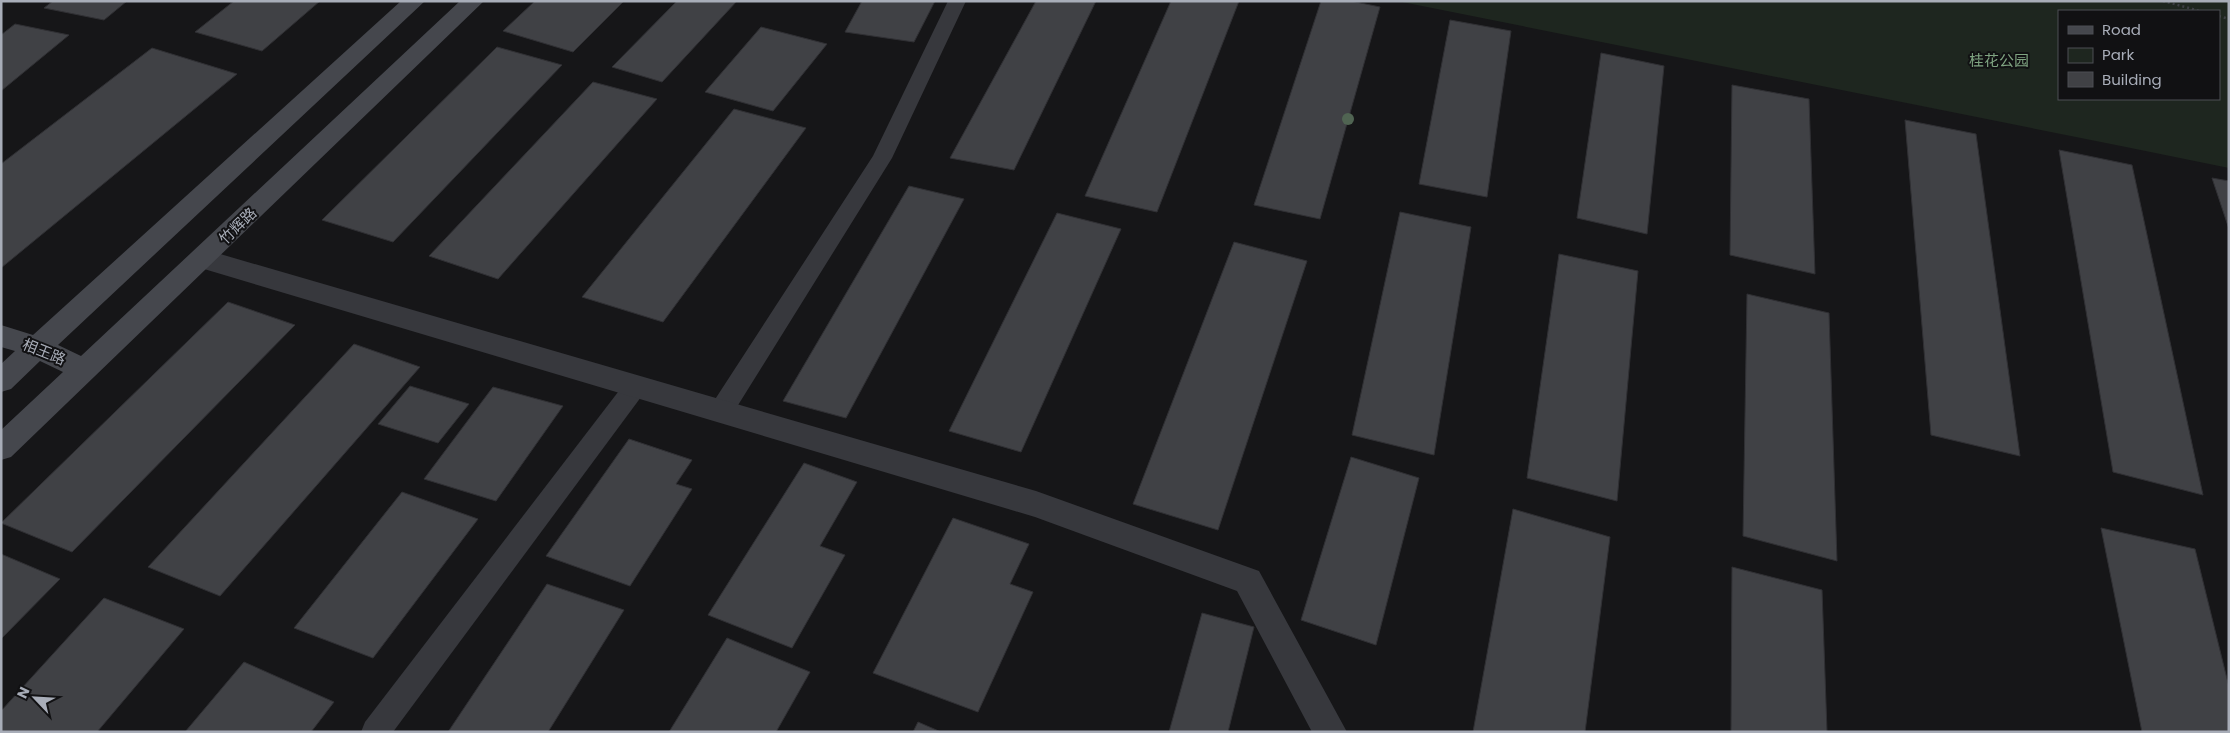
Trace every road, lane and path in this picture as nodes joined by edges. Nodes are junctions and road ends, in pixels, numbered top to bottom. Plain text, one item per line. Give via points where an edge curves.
1 (414, 1) edge
2 (473, 1) edge
3 (958, 1) edge
4 (2163, 1) edge
5 (2196, 10) edge
6 (203, 259) junction
7 (1, 336) edge
8 (38, 348) junction
9 (85, 370) junction
10 (1, 381) edge
11 (636, 386) junction
12 (721, 411) junction
13 (1, 448) edge
14 (375, 732) edge
15 (1330, 732) edge

1 - 8 main road
2 - 6 main road, 竹辉路
3 - 12 lane via 882,158
4 - 5 path
6 - 9 main road, 竹辉路
6 - 11 street
7 - 8 main road, 相王路
8 - 9 main road, 相王路
8 - 10 main road
9 - 13 main road, 竹辉路
11 - 12 street
11 - 14 lane
12 - 15 street via 1036,504 1248,580

